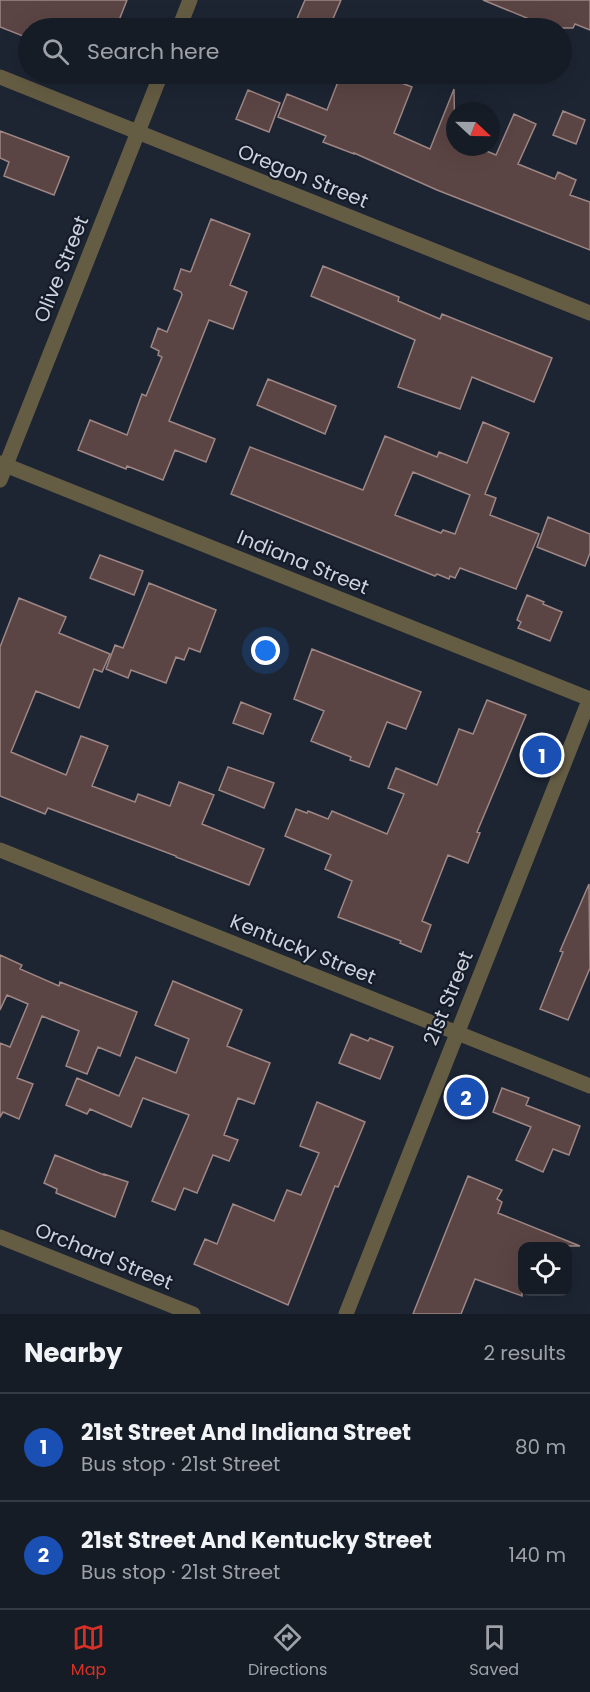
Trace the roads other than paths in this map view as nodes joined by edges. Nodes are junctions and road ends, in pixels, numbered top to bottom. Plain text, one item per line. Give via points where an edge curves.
1 (190, 0) edge
2 (183, 18) edge
3 (0, 77) edge
4 (157, 84) edge
5 (138, 132) junction
6 (590, 313) edge
7 (3, 464) edge
8 (0, 480) edge
9 (590, 699) edge
10 (0, 850) edge
11 (457, 1033) junction
12 (590, 1086) edge
13 (0, 1237) edge
14 (193, 1314) edge
15 (346, 1314) edge

1 - 2 street
3 - 5 street, Oregon Street
4 - 5 street, Olive Street
5 - 6 street, Oregon Street
5 - 7 street, Olive Street
7 - 8 street, Olive Street
7 - 9 street, Indiana Street
9 - 11 street, 21st Street
10 - 11 street, Kentucky Street
11 - 12 street, Kentucky Street
11 - 15 street, 21st Street
13 - 14 street, Orchard Street

